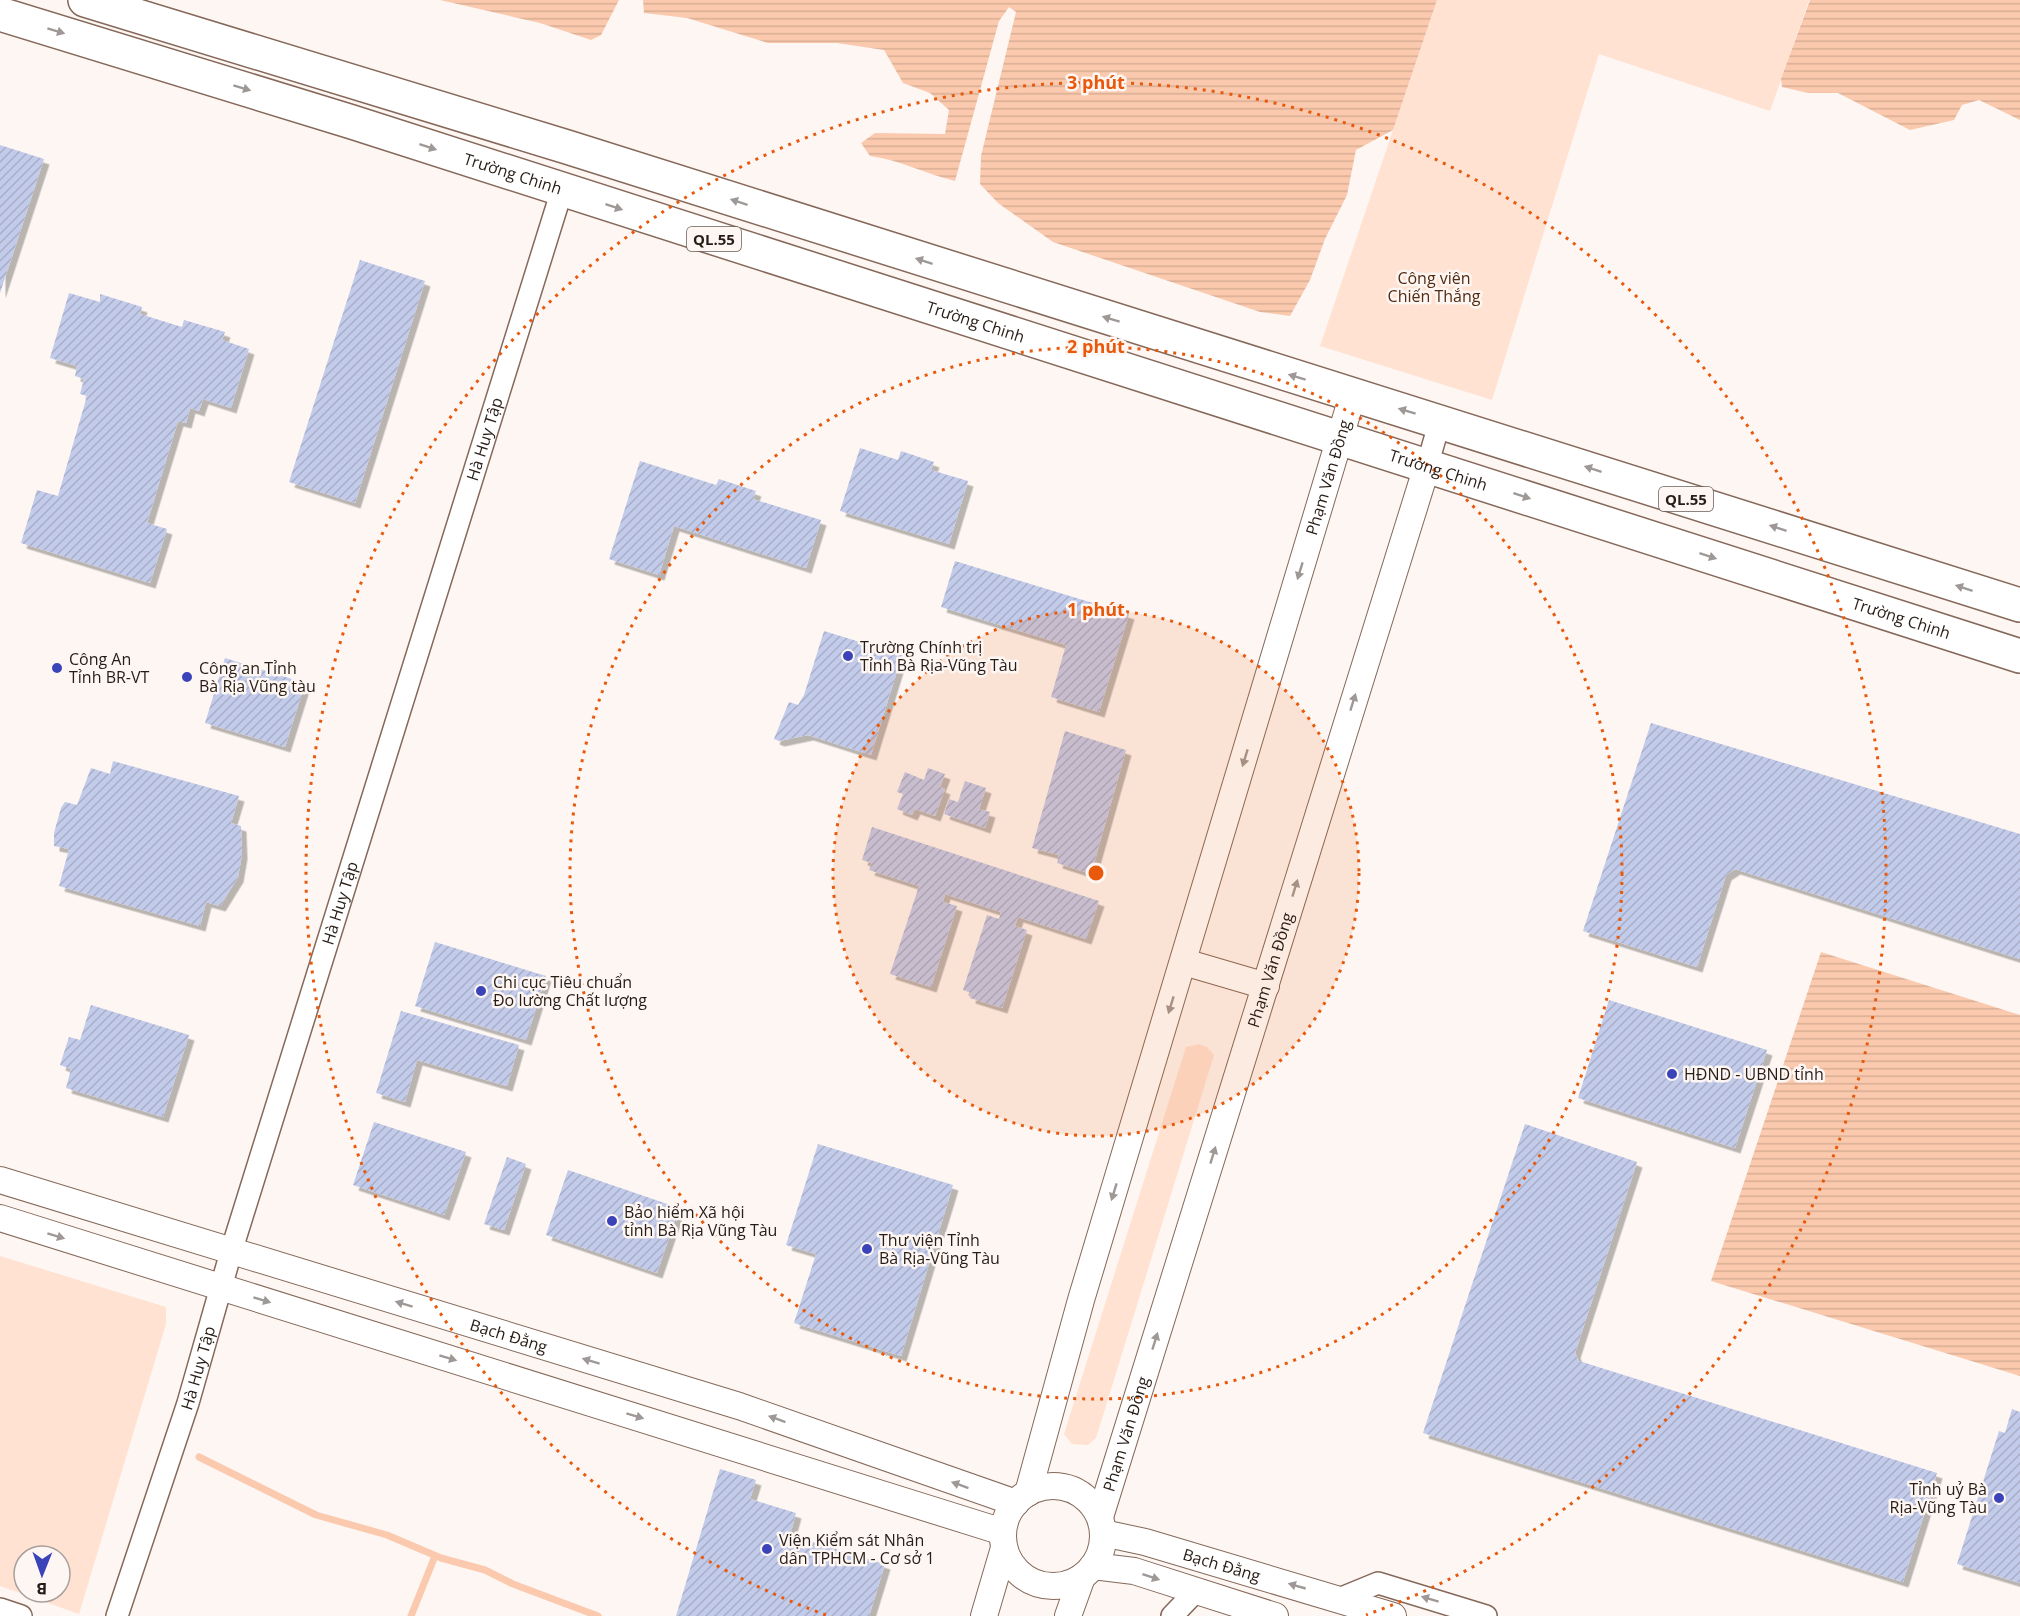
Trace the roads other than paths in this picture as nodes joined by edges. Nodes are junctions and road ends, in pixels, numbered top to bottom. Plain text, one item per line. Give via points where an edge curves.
1 (85, 0) edge
2 (0, 14) edge
3 (562, 190) junction
4 (1353, 394) junction
5 (1440, 421) junction
6 (1340, 437) junction
7 (1427, 466) junction
8 (2020, 605) edge
9 (2020, 656) edge
10 (1184, 962) junction
11 (1266, 986) junction
12 (0, 1180) edge
13 (0, 1218) edge
14 (231, 1252) junction
15 (221, 1287) junction
16 (1022, 1498) junction
17 (1102, 1525) junction
18 (1004, 1540) junction
19 (1088, 1572) junction
20 (1196, 1592) junction
21 (1339, 1599) junction
22 (0, 1609) edge
23 (21, 1616) edge
24 (117, 1616) edge
25 (984, 1616) edge
26 (1068, 1616) edge
27 (1172, 1616) edge
28 (1275, 1616) edge
29 (1393, 1616) edge
30 (1486, 1616) edge

4 -> 1 highway, QL.55
2 -> 3 highway, Trường Chinh / QL.55
3 -> 6 highway, Trường Chinh / QL.55
3 - 14 street, Hà Huy Tập
5 -> 4 highway, QL.55
4 - 6 street, Phạm Văn Đồng
5 - 7 street, Phạm Văn Đồng
8 -> 5 highway, QL.55
6 - 7 highway, Trường Chinh / QL.55
6 -> 10 street, Phạm Văn Đồng
7 -> 9 highway, Trường Chinh / QL.55
11 -> 7 street, Phạm Văn Đồng
10 - 11 street
10 -> 16 street, Phạm Văn Đồng
17 -> 11 street, Phạm Văn Đồng
12 - 14 street, Bạch Đằng
13 -> 15 street
14 - 15 street, Hà Huy Tập
16 -> 14 street, Bạch Đằng via 739,1406
15 -> 18 street
15 - 24 street, Hà Huy Tập via 188,1403
16 - 17 street via 1044,1487 1061,1487 1090,1503
16 - 18 street via 1007,1516
17 - 19 street via 1101,1551
21 -> 17 street, Bạch Đằng via 1145,1542
18 - 19 street via 1011,1563 1035,1583 1067,1584
18 - 25 street
19 -> 20 street, Bạch Đằng via 1134,1572
19 - 26 street
20 - 27 street
20 - 28 street, Bạch Đằng
21 - 29 street, Bạch Đằng
30 -> 21 street via 1378,1583
22 - 23 street

